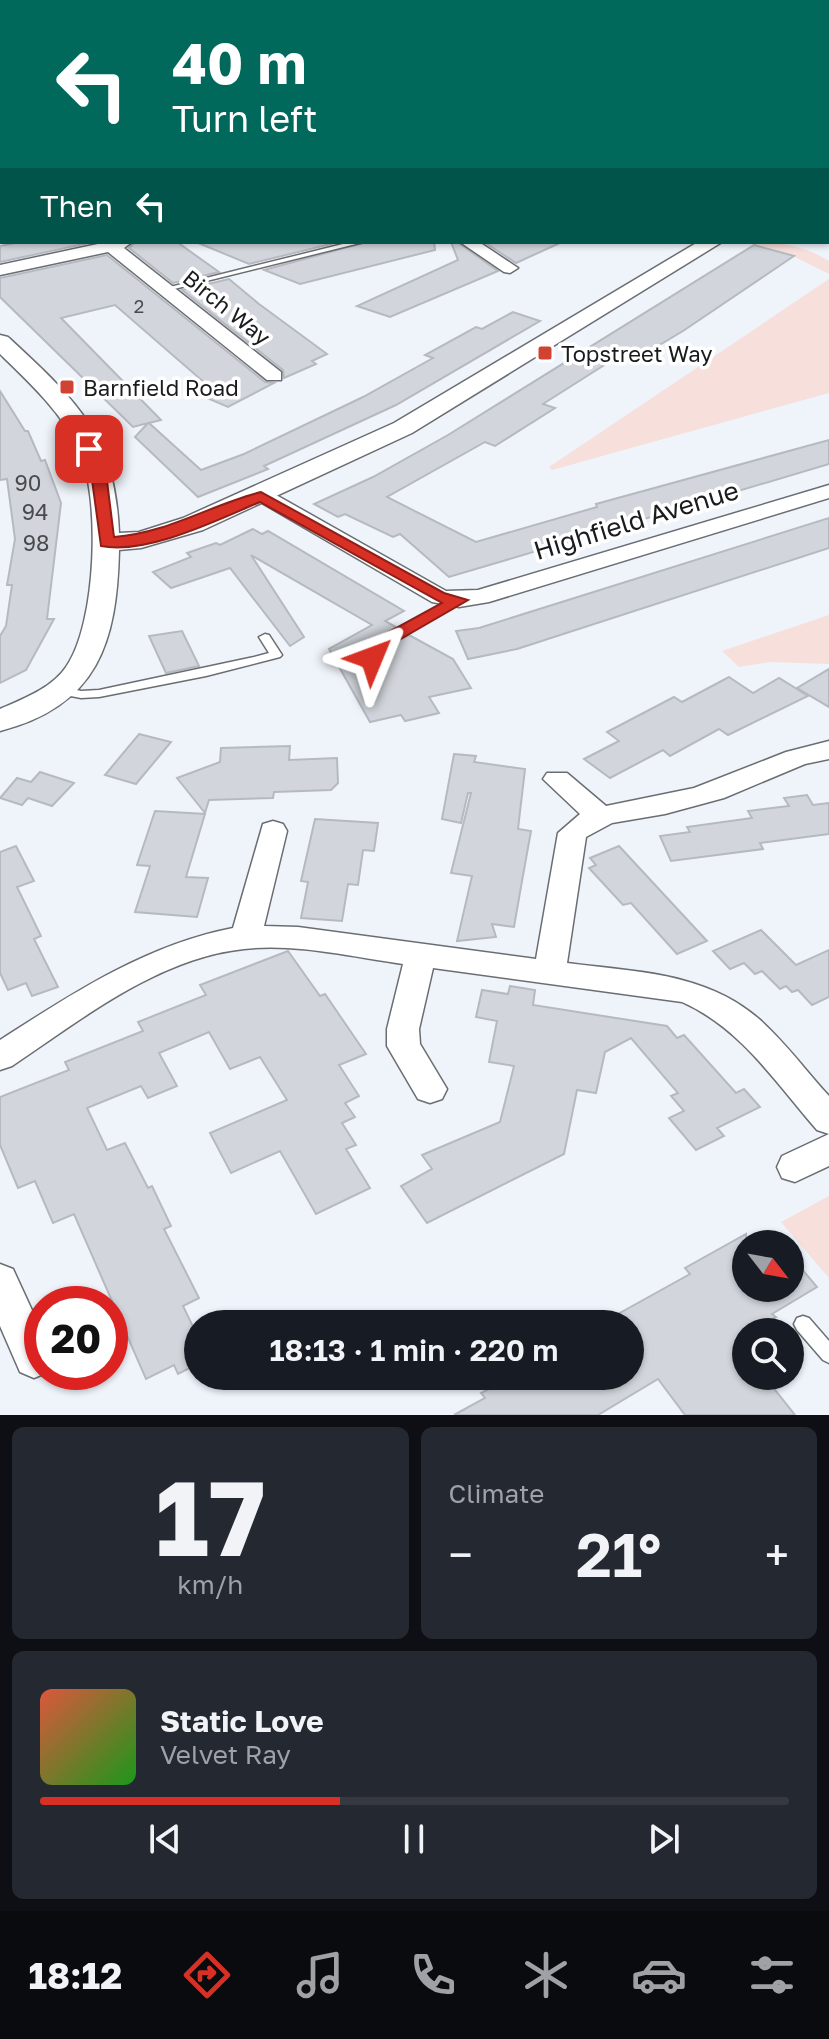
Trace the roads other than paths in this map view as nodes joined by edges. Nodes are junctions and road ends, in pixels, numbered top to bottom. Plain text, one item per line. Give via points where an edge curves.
1 (120, 244) edge
2 (352, 244) edge
3 (471, 244) edge
4 (709, 244) edge
5 (510, 268) dead end
6 (0, 270) edge
7 (166, 289) junction
8 (0, 342) edge
9 (274, 376) dead end
10 (829, 491) edge
11 (261, 496) junction
12 (107, 542) junction
13 (459, 600) junction
14 (265, 637) dead end
15 (372, 658) dead end
16 (59, 690) junction
17 (0, 721) edge
18 (829, 750) edge
19 (557, 779) dead end
20 (599, 815) junction
21 (273, 831) dead end
22 (246, 937) junction
23 (420, 956) junction
24 (550, 972) junction
25 (4, 1047) edge
26 (430, 1089) dead end
27 (829, 1120) edge
28 (829, 1149) edge
29 (795, 1167) dead end
30 (0, 1281) edge
31 (804, 1325) edge
32 (24, 1336) edge
33 (829, 1354) edge

1 - 6 street
1 - 7 street, Birch Way
2 - 7 lane
3 - 5 street
4 - 11 street via 403,428
7 - 9 street, Birch Way
8 - 12 street via 42,382 81,433 97,465
10 - 13 street, Highfield Avenue
11 - 12 street via 141,540
11 - 13 street via 440,597
12 - 16 street via 91,653
13 - 15 lane via 371,648
14 - 16 lane via 276,655 92,697
16 - 17 street
18 - 20 street via 800,755 708,793
19 - 20 street
20 - 24 street via 572,833
21 - 22 street
22 - 23 street via 298,938
22 - 25 street via 203,944 149,963
23 - 24 street
23 - 26 street via 404,1046
24 - 27 street via 711,999 749,1026
28 - 29 street
30 - 32 street
31 - 33 lane

